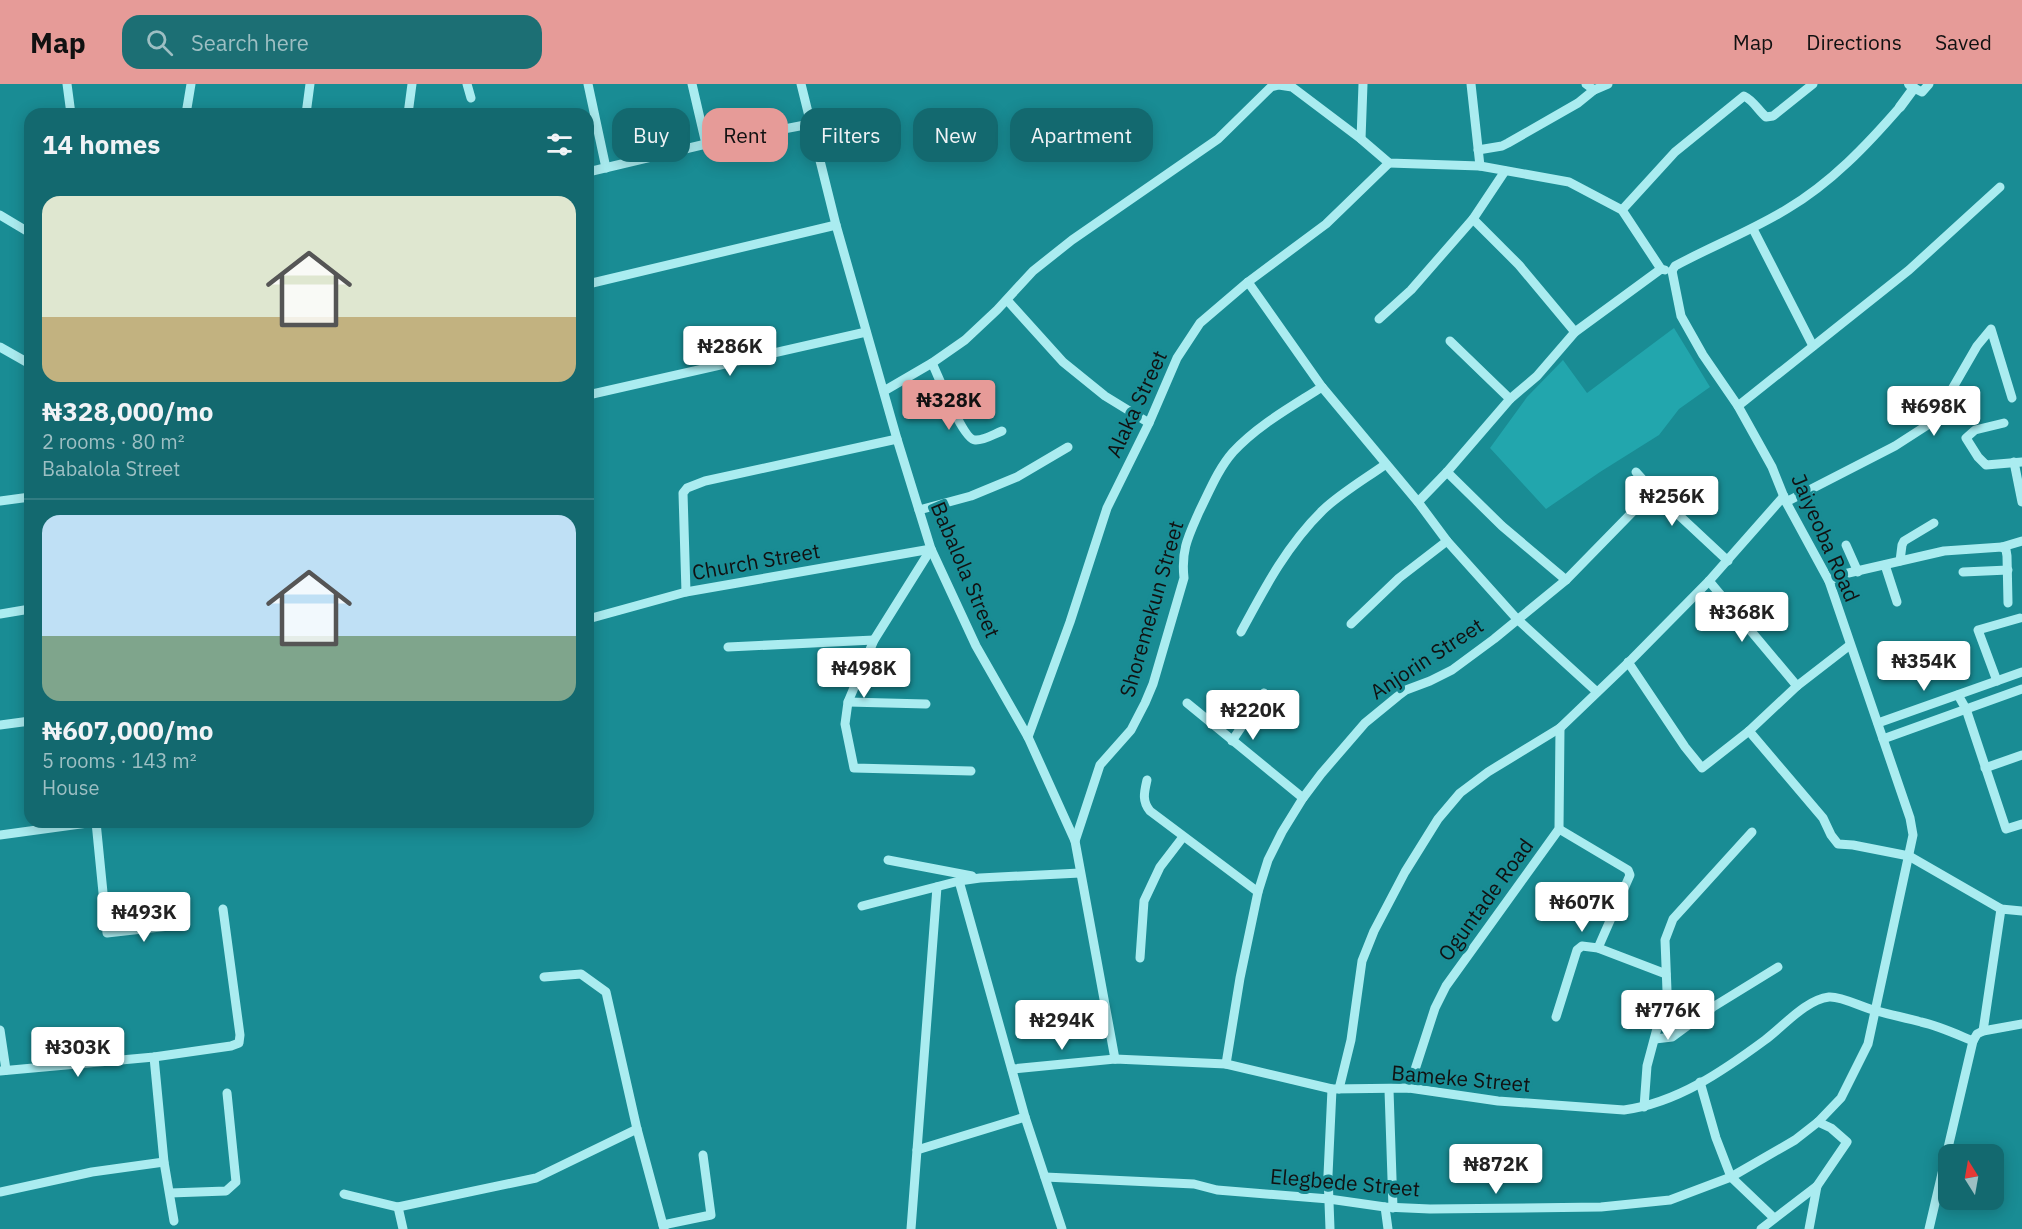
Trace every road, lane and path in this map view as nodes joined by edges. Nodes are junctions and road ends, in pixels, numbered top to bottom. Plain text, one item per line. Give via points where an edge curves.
1 (67, 84) edge
2 (191, 84) edge
3 (310, 84) edge
4 (412, 84) edge
5 (467, 84) edge
6 (588, 84) edge
7 (692, 84) edge
8 (801, 84) edge
9 (1363, 84) edge
10 (1471, 84) edge
11 (1608, 84) edge
12 (1813, 84) edge
13 (1929, 84) edge
14 (1912, 86) edge
15 (1590, 87) edge
16 (471, 98) dead end
17 (1900, 107) joint
18 (70, 108) edge
19 (187, 108) edge
20 (307, 108) edge
21 (409, 108) edge
22 (593, 108) edge
23 (806, 108) edge
24 (594, 112) edge
25 (702, 127) edge
26 (1361, 139) junction
27 (702, 145) edge
28 (1478, 150) junction
29 (820, 162) edge
30 (1389, 163) junction
31 (1480, 166) junction
32 (606, 168) junction
33 (594, 171) edge
34 (1505, 171) junction
35 (2000, 187) dead end
36 (1622, 210) junction
37 (0, 215) edge
38 (1473, 219) junction
39 (836, 225) junction
40 (24, 229) edge
41 (1753, 229) junction
42 (1661, 269) junction
43 (1672, 271) junction
44 (1248, 282) junction
45 (594, 283) edge
46 (1007, 300) junction
47 (1379, 319) dead end
48 (866, 332) junction
49 (1575, 332) junction
50 (1450, 341) dead end
51 (1814, 346) junction
52 (0, 347) edge
53 (24, 361) edge
54 (932, 363) junction
55 (1322, 387) junction
56 (884, 391) junction
57 (594, 394) edge
58 (2012, 398) dead end
59 (1510, 399) junction
60 (1738, 406) junction
61 (1149, 423) junction
62 (2004, 423) dead end
63 (1002, 431) dead end
64 (897, 438) junction
65 (1068, 447) dead end
66 (2018, 462) edge
67 (1386, 464) junction
68 (1447, 472) junction
69 (1636, 472) dead end
70 (1653, 491) junction
71 (24, 498) edge
72 (1785, 499) junction
73 (0, 501) edge
74 (1418, 502) junction
75 (2022, 502) edge
76 (918, 510) junction
77 (1934, 523) dead end
78 (1447, 541) junction
79 (2022, 541) edge
80 (1846, 545) dead end
81 (2002, 547) junction
82 (932, 549) junction
83 (1728, 561) junction
84 (1900, 561) junction
85 (1885, 565) junction
86 (2008, 570) junction
87 (1858, 572) junction
88 (1963, 572) dead end
89 (1566, 580) junction
90 (1709, 581) junction
91 (1829, 581) junction
92 (686, 592) junction
93 (1897, 602) dead end
94 (2008, 603) dead end
95 (24, 610) edge
96 (0, 614) edge
97 (594, 615) edge
98 (2020, 618) dead end
99 (1517, 619) junction
100 (1351, 624) dead end
101 (1241, 632) dead end
102 (874, 640) junction
103 (1850, 645) junction
104 (728, 646) dead end
105 (1628, 662) junction
106 (2022, 672) edge
107 (1997, 681) junction
108 (1797, 686) junction
109 (2022, 689) edge
110 (1598, 692) junction
111 (1264, 693) dead end
112 (1958, 695) junction
113 (848, 702) junction
114 (1187, 703) dead end
115 (926, 704) dead end
116 (1966, 710) junction
117 (24, 722) edge
118 (1878, 723) junction
119 (0, 725) edge
120 (1560, 728) junction
121 (1749, 731) junction
122 (1028, 737) junction
123 (1883, 739) junction
124 (1232, 741) junction
125 (2022, 756) edge
126 (1985, 768) junction
127 (971, 771) dead end
128 (1147, 780) dead end
129 (1303, 798) junction
130 (2022, 824) edge
131 (51, 828) edge
132 (96, 828) edge
133 (1558, 829) junction
134 (1752, 832) dead end
135 (0, 835) edge
136 (1183, 837) junction
137 (1075, 841) junction
138 (1909, 856) junction
139 (888, 860) dead end
140 (1080, 873) junction
141 (980, 878) junction
142 (959, 881) junction
143 (937, 887) junction
144 (1258, 892) junction
145 (862, 906) dead end
146 (223, 909) dead end
147 (2001, 909) junction
148 (2022, 911) edge
149 (178, 926) dead end
150 (1598, 948) junction
151 (1140, 958) dead end
152 (1778, 967) dead end
153 (1666, 974) junction
154 (544, 977) dead end
155 (1876, 1011) junction
156 (1556, 1017) dead end
157 (2022, 1024) edge
158 (0, 1030) edge
159 (1983, 1031) junction
160 (1655, 1039) junction
161 (1973, 1041) junction
162 (153, 1057) junction
163 (1115, 1059) junction
164 (1226, 1064) junction
165 (1012, 1069) junction
166 (3, 1071) edge
167 (1700, 1082) junction
168 (1409, 1088) junction
169 (1336, 1089) junction
170 (1389, 1090) junction
171 (226, 1093) dead end
172 (1644, 1107) junction
173 (1024, 1116) junction
174 (1818, 1122) junction
175 (637, 1129) junction
176 (917, 1150) junction
177 (703, 1155) dead end
178 (164, 1162) junction
179 (1045, 1177) junction
180 (1731, 1177) junction
181 (1817, 1186) junction
182 (0, 1192) edge
183 (170, 1193) junction
184 (344, 1194) dead end
185 (1329, 1199) junction
186 (398, 1207) junction
187 (1389, 1208) junction
188 (1774, 1218) junction
189 (174, 1221) dead end
190 (664, 1227) edge
191 (403, 1229) edge
192 (910, 1229) edge
193 (1062, 1229) edge
194 (1330, 1229) edge
195 (1389, 1229) edge
196 (1761, 1229) edge
197 (1809, 1229) edge
198 (1929, 1229) edge

1 - 18 street
2 - 19 street
3 - 20 street
4 - 21 street
5 - 16 street
6 - 22 street
7 - 25 street
8 - 23 street, Babalola Street
9 - 26 street
10 - 28 street
11 - 15 street
12 - 36 street via 1773,116 1766,117 1744,96 1675,152
13 - 14 street via 1922,92
14 - 17 street
15 - 28 street via 1578,103 1502,146
17 - 41 street via 1869,143 1839,169 1789,208
24 - 32 street
26 - 30 street
26 - 46 street via 1292,87 1271,87 1218,140 1072,240 1033,271
27 - 32 street
28 - 31 street
29 - 39 street, Babalola Street
30 - 31 street
30 - 44 street, Alaka Street via 1326,224
31 - 34 street
32 - 33 street
34 - 36 street via 1569,182
34 - 38 street
35 - 51 street via 1909,270
36 - 42 street
37 - 40 street
38 - 47 street via 1411,290
38 - 49 street via 1519,265
39 - 45 street
39 - 48 street, Babalola Street
41 - 43 street via 1698,254
41 - 51 street
42 - 43 street
42 - 49 street
43 - 60 street, Jaiyeoba Road via 1681,315 1702,355
44 - 55 street
44 - 61 street, Alaka Street via 1200,323 1177,358
46 - 54 street via 965,340
46 - 61 street via 1063,362 1105,396
48 - 56 street, Babalola Street
48 - 57 street
49 - 59 street via 1537,376
50 - 59 street
51 - 60 street
52 - 53 street
54 - 56 street
54 - 63 street via 970,439 976,441
55 - 67 street
55 - 137 street, Shoremekun Street via 1266,423 1233,453 1214,480 1185,543 1184,578 1153,684 1131,730 1100,765
56 - 64 street, Babalola Street
58 - 72 street via 1991,329 1926,426 1895,446
59 - 68 street
60 - 72 street, Jaiyeoba Road
61 - 122 street, Alaka Street via 1107,508
62 - 66 street via 1975,430 1966,438 1986,465
64 - 76 street, Babalola Street
64 - 92 street via 687,488 683,494
65 - 76 street via 1017,477 971,496
66 - 75 street
67 - 74 street
67 - 101 street via 1325,508 1298,536
68 - 74 street
68 - 89 street via 1502,526
69 - 70 street
70 - 83 street
70 - 89 street, Anjorin Street
71 - 73 street
72 - 83 street
72 - 91 street, Jaiyeoba Road
74 - 78 street
76 - 82 street, Babalola Street
77 - 84 street via 1904,541
78 - 99 street
78 - 100 street via 1399,578
79 - 81 street
80 - 87 street
81 - 84 street via 1953,550
81 - 86 street via 2006,550
82 - 92 street, Church Street
82 - 102 street
82 - 122 street, Babalola Street via 976,646
83 - 90 street
84 - 85 street
85 - 87 street
85 - 93 street
86 - 88 street
86 - 94 street
87 - 91 street
89 - 99 street, Anjorin Street
90 - 105 street
90 - 108 street
91 - 103 street, Jaiyeoba Road
92 - 97 street, Church Street
95 - 96 street
98 - 107 street via 1978,630
99 - 110 street
99 - 129 street, Anjorin Street via 1452,670 1406,690 1365,723
102 - 104 street
102 - 113 street
103 - 108 street
103 - 118 street, Jaiyeoba Road
105 - 110 street
105 - 121 street via 1702,768
106 - 107 street
107 - 112 street
108 - 121 street
109 - 116 street
110 - 120 street
111 - 124 street
112 - 116 street
112 - 118 street
113 - 115 street
113 - 127 street via 844,724 854,768
114 - 124 street
116 - 123 street
116 - 126 street
117 - 119 street
118 - 123 street, Jaiyeoba Road
120 - 133 street, Oguntade Road
120 - 169 street via 1460,793 1438,819 1405,872 1362,961 1351,1040
121 - 138 street via 1823,818 1838,843
122 - 137 street, Babalola Street
123 - 138 street, Jaiyeoba Road via 1910,818 1913,835
124 - 129 street
125 - 126 street
126 - 130 street via 2006,830
128 - 136 street via 1145,804
129 - 144 street, Anjorin Street via 1268,860
131 - 135 street
132 - 149 street via 107,933
133 - 150 street via 1628,870 1630,875
133 - 168 street, Oguntade Road via 1446,986
134 - 153 street via 1673,919 1665,940
136 - 144 street
136 - 151 street via 1160,867 1144,901
137 - 140 street, Babalola Street
138 - 147 street
138 - 155 street, Jaiyeoba Road
139 - 141 street
140 - 141 street
140 - 163 street, Babalola Street
141 - 142 street
142 - 143 street
142 - 165 street
143 - 145 street
143 - 176 street
144 - 164 street, Anjorin Street
146 - 162 street via 238,1043
147 - 148 street
147 - 159 street
150 - 153 street
150 - 156 street via 1582,946 1577,950
152 - 160 street via 1672,1036
153 - 160 street via 1667,991
154 - 175 street via 581,974 606,992
155 - 161 street, Bameke Street via 1923,1022
155 - 167 street, Bameke Street via 1834,997 1815,1001 1766,1040
155 - 174 street, Elegbede Street via 1868,1044 1841,1098
157 - 159 street
158 - 166 street
159 - 161 street
160 - 172 street via 1647,1066
161 - 198 street
162 - 166 street
162 - 178 street
163 - 164 street, Bameke Street
163 - 165 street, Bameke Street
164 - 169 street, Bameke Street
165 - 173 street
167 - 172 street, Bameke Street via 1672,1098
167 - 180 street
168 - 170 street, Bameke Street
168 - 172 street, Bameke Street via 1571,1107
169 - 170 street, Bameke Street
169 - 185 street
170 - 187 street
171 - 183 street via 236,1182 226,1191
173 - 176 street
173 - 179 street
174 - 180 street, Elegbede Street
174 - 181 street via 1847,1142
175 - 186 street via 536,1178
175 - 190 street
176 - 192 street
177 - 190 street via 711,1215
178 - 182 street via 92,1172
178 - 183 street
179 - 185 street, Elegbede Street via 1194,1184 1217,1190
179 - 193 street
180 - 187 street, Elegbede Street via 1670,1200 1601,1207
180 - 188 street
181 - 188 street
181 - 197 street
183 - 189 street
184 - 186 street
185 - 187 street, Elegbede Street
185 - 194 street
186 - 191 street
187 - 195 street
188 - 196 street

